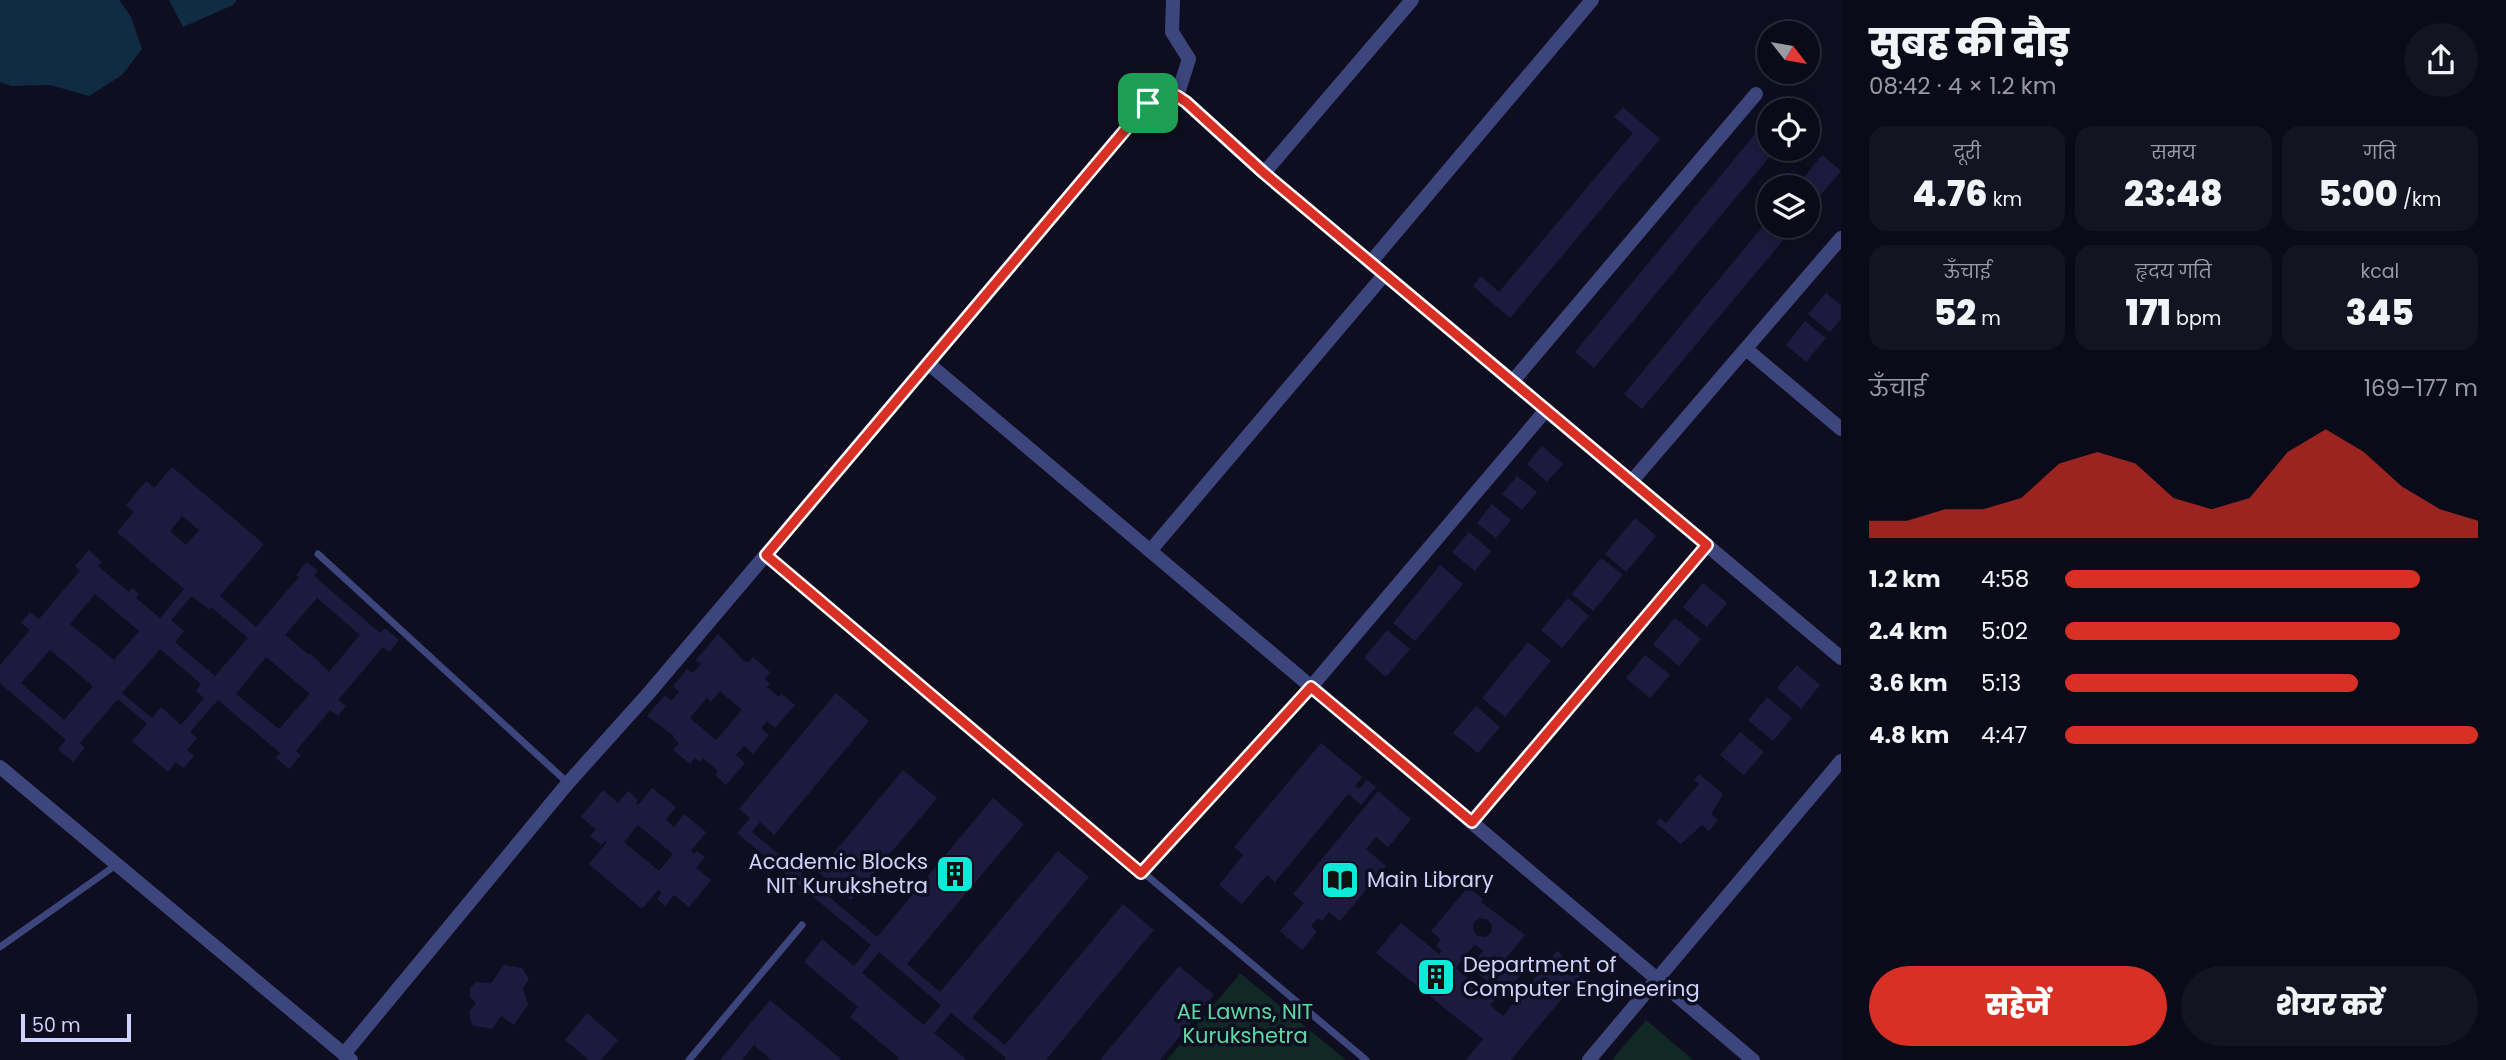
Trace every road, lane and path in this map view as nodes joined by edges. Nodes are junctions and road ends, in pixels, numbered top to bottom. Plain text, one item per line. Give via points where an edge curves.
1 (1172, 0) edge
2 (1412, 0) edge
3 (1592, 0) edge
4 (1756, 94) dead end
5 (1177, 96) junction
6 (1264, 173) junction
7 (1841, 238) edge
8 (1370, 263) junction
9 (1384, 275) junction
10 (1746, 349) junction
11 (929, 364) junction
12 (1513, 382) junction
13 (1546, 410) junction
14 (1841, 429) edge
15 (1631, 482) junction
16 (1707, 545) junction
17 (1150, 551) junction
18 (318, 554) dead end
19 (766, 555) junction
20 (1841, 658) edge
21 (1311, 687) junction
22 (1841, 761) edge
23 (0, 767) edge
24 (568, 783) junction
25 (1472, 822) junction
26 (117, 864) junction
27 (1141, 873) junction
28 (802, 925) dead end
29 (0, 947) edge
30 (1657, 979) junction
31 (345, 1058) edge
32 (689, 1060) edge
33 (1366, 1060) edge
34 (1588, 1060) edge
35 (1753, 1060) edge

1 - 5 street via 1171,24 1189,65
2 - 6 street
3 - 8 street
4 - 12 street
5 - 6 street
5 - 11 street via 1162,93 1148,103
6 - 8 street
7 - 10 street
8 - 9 street
9 - 12 street
9 - 17 street
10 - 14 street
10 - 15 street
11 - 17 street
11 - 19 street
12 - 13 street
13 - 15 street
13 - 21 street
15 - 16 street
16 - 20 street
16 - 25 street
17 - 21 street
18 - 24 lane
19 - 24 street
19 - 27 lane
21 - 25 street
21 - 27 lane
22 - 30 street
23 - 26 street
24 - 31 street
25 - 30 street
26 - 29 lane
26 - 31 street
27 - 33 lane
28 - 32 lane
30 - 34 street
30 - 35 street

